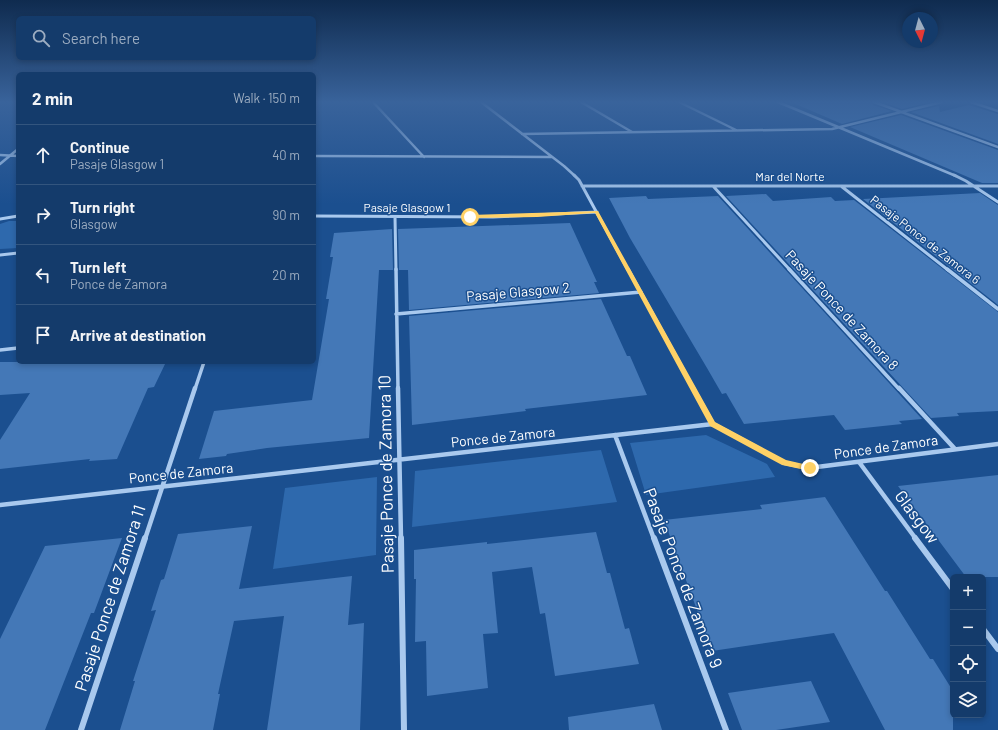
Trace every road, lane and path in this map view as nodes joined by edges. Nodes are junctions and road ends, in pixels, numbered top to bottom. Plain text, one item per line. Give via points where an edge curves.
1 (405, 136) edge
2 (525, 136) edge
3 (861, 136) edge
4 (968, 136) edge
5 (998, 147) edge
6 (16, 152) edge
7 (0, 156) edge
8 (12, 156) junction
9 (16, 156) edge
10 (316, 156) edge
11 (424, 156) junction
12 (552, 157) junction
13 (0, 164) edge
14 (582, 186) junction
15 (712, 186) junction
16 (840, 186) junction
17 (971, 186) junction
18 (998, 186) edge
19 (998, 202) edge
20 (597, 212) junction
21 (16, 216) edge
22 (316, 216) edge
23 (394, 217) junction
24 (0, 219) edge
25 (16, 253) edge
26 (0, 255) edge
27 (641, 292) junction
28 (998, 309) edge
29 (396, 314) junction
30 (16, 348) edge
31 (0, 350) edge
32 (203, 364) edge
33 (713, 424) junction
34 (615, 435) junction
35 (998, 444) edge
36 (955, 449) junction
37 (399, 460) junction
38 (859, 462) junction
39 (162, 487) junction
40 (0, 505) edge
41 (950, 585) edge
42 (986, 633) edge
43 (998, 649) edge
44 (81, 730) edge
45 (404, 730) edge
46 (726, 730) edge

1 - 11 street
2 - 12 street
3 - 17 street via 951,174
4 - 5 street
6 - 8 street
7 - 8 street
8 - 9 street
8 - 13 street
10 - 11 street
11 - 12 street
12 - 14 street via 570,171
14 - 15 street, Mar del Norte
14 - 20 street
15 - 16 street, Mar del Norte
15 - 36 street, Pasaje Ponce de Zamora 8
16 - 17 street, Mar del Norte
16 - 28 street, Pasaje Ponce de Zamora 6
17 - 18 street, Mar del Norte
17 - 19 street
20 - 23 street, Pasaje Glasgow 1 via 493,217
20 - 27 street
21 - 24 street
22 - 23 street, Pasaje Glasgow 1
23 - 29 street, Pasaje Ponce de Zamora 10
25 - 26 street
27 - 29 street, Pasaje Glasgow 2
27 - 33 street
29 - 37 street, Pasaje Ponce de Zamora 10
30 - 31 street
32 - 39 street, Pasaje Ponce de Zamora 11
33 - 34 street, Ponce de Zamora
33 - 38 street, Ponce de Zamora via 772,457 798,467
34 - 37 street, Ponce de Zamora
34 - 46 street, Pasaje Ponce de Zamora 9
35 - 36 street, Ponce de Zamora
36 - 38 street, Ponce de Zamora
37 - 39 street, Ponce de Zamora
37 - 45 street, Pasaje Ponce de Zamora 10
38 - 41 street, Glasgow
39 - 40 street, Ponce de Zamora
39 - 44 street, Pasaje Ponce de Zamora 11
42 - 43 street

